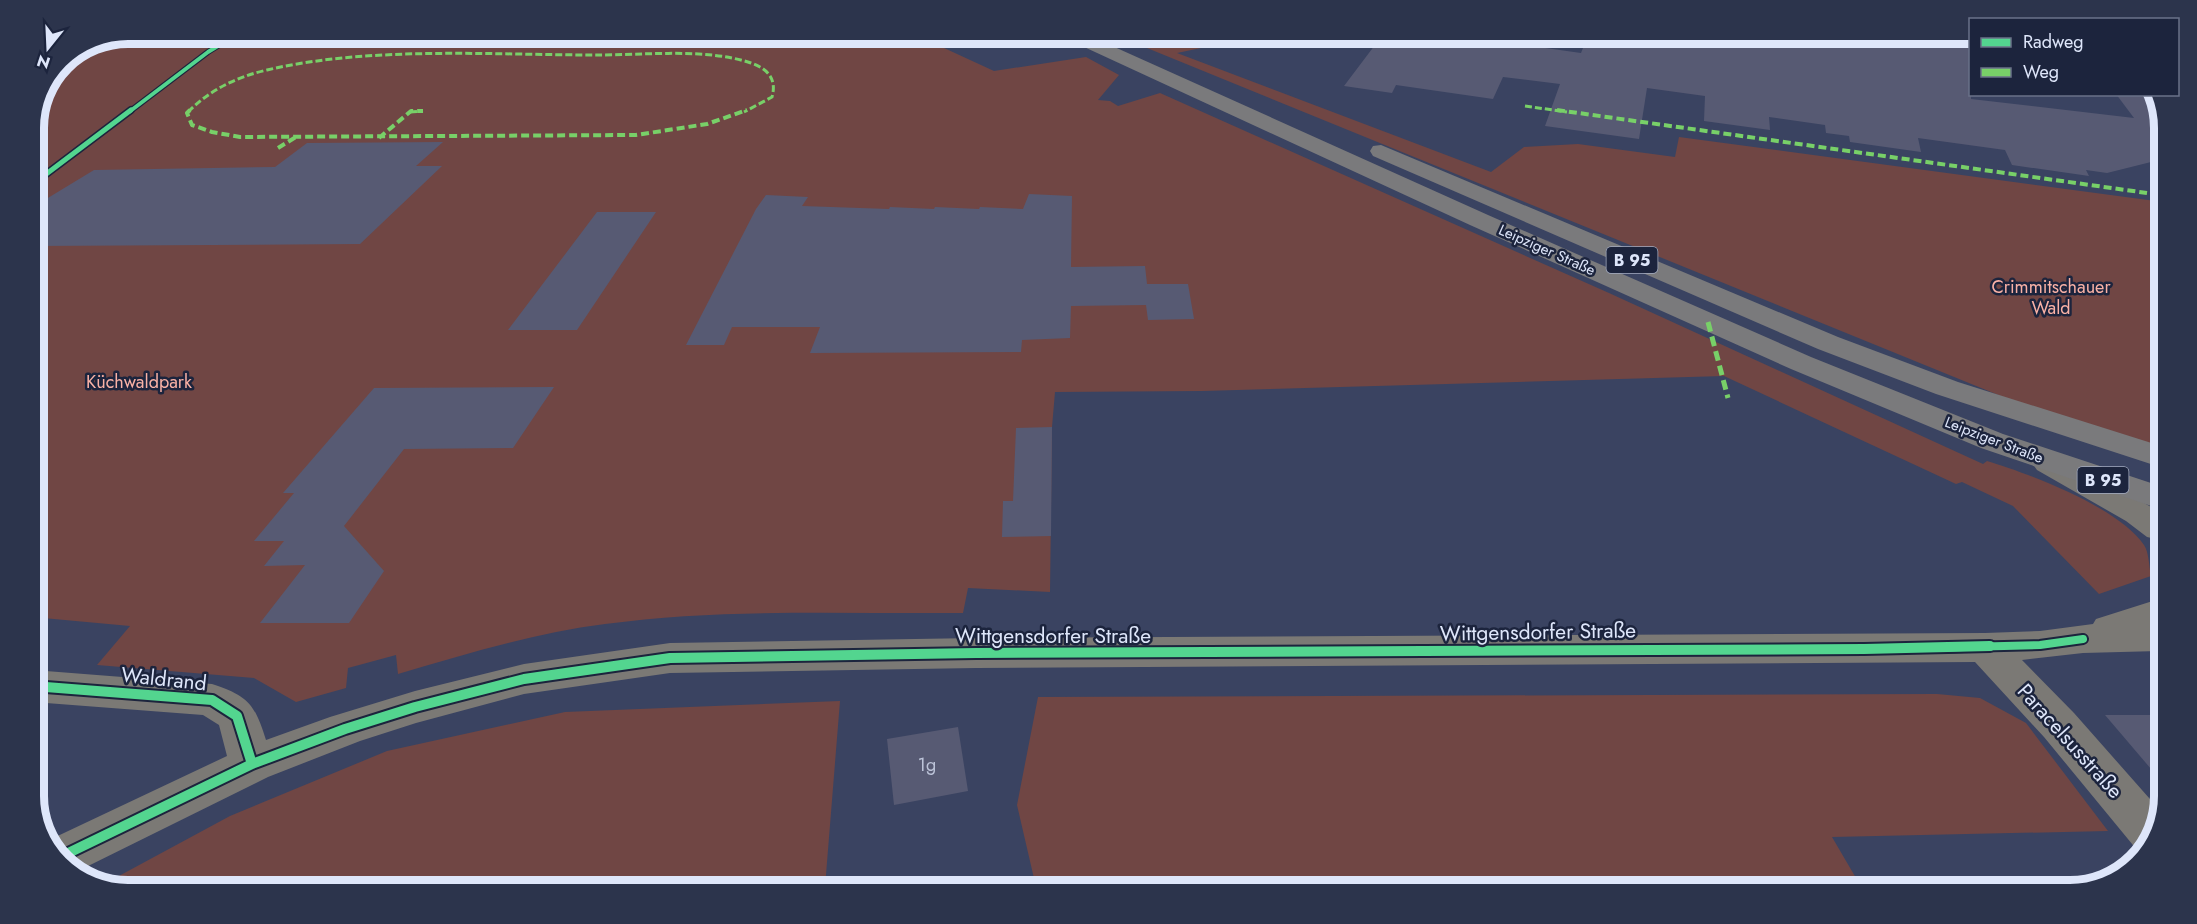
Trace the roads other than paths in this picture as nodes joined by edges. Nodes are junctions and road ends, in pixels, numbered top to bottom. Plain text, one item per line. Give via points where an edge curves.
1 (1093, 44) edge
2 (1133, 44) edge
3 (2153, 455) edge
4 (2045, 460) junction
5 (2154, 496) edge
6 (2154, 524) edge
7 (2154, 614) edge
8 (2154, 637) edge
9 (2083, 639) junction
10 (1985, 647) junction
11 (44, 689) edge
12 (252, 764) junction
13 (2147, 828) edge
14 (66, 854) edge

1 - 4 main road, Leipziger Straße / B 95 via 1742,338
2 - 3 main road, Leipziger Straße / B 95 via 1828,343 1958,391
4 - 5 main road, Leipziger Straße / B 95
4 - 6 street
7 - 9 street, Wittgensdorfer Straße
8 - 9 street, Wittgensdorfer Straße
9 - 10 street, Wittgensdorfer Straße
10 - 12 street, Wittgensdorfer Straße via 670,658 524,679 415,707
10 - 13 street, Paracelsusstraße via 2059,725
11 - 12 street, Waldrand via 212,700 237,716
12 - 14 street, Wittgensdorfer Straße

